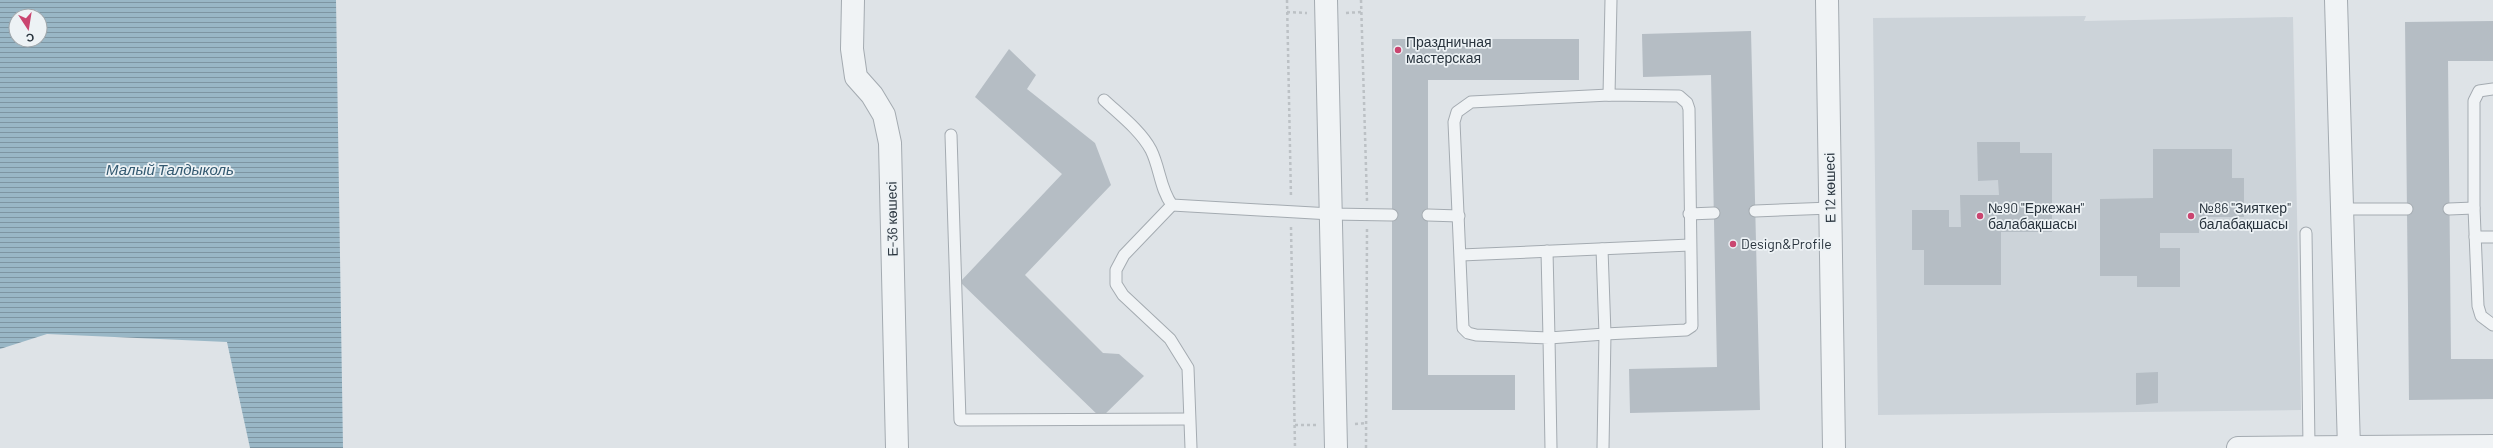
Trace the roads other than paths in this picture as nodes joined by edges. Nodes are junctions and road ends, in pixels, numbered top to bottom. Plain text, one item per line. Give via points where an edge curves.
1 (852, 0) edge
2 (1326, 0) edge
3 (1610, 0) edge
4 (1827, 0) edge
5 (2336, 0) edge
6 (2493, 89) edge
7 (1609, 95) junction
8 (1104, 100) dead end
9 (950, 135) dead end
10 (1172, 205) junction
11 (1831, 208) junction
12 (2474, 208) junction
13 (2342, 209) junction
14 (2407, 209) dead end
15 (2449, 209) dead end
16 (1755, 211) dead end
17 (1714, 213) dead end
18 (1330, 214) junction
19 (1689, 214) junction
20 (1392, 215) dead end
21 (1428, 215) dead end
22 (1459, 216) junction
23 (2306, 234) dead end
24 (2493, 236) edge
25 (2475, 237) junction
26 (1690, 245) junction
27 (1602, 249) junction
28 (1547, 251) junction
29 (1461, 255) junction
30 (2493, 325) edge
31 (1605, 334) junction
32 (1549, 338) junction
33 (1189, 419) junction
34 (2309, 446) junction
35 (2493, 446) edge
36 (2349, 447) edge
37 (897, 448) edge
38 (1191, 448) edge
39 (1336, 448) edge
40 (1551, 448) edge
41 (1603, 448) edge
42 (1834, 448) edge
43 (2238, 448) edge

1 - 37 street, Е-36 көшесі via 852,49 856,77 872,95 884,116 890,144
2 - 18 street
3 - 7 lane
4 - 11 street, Е 12 көшесі
5 - 13 street
6 - 12 lane via 2479,91 2474,101
7 - 19 lane via 1679,96 1687,103
7 - 22 lane via 1471,102 1462,106 1454,122
8 - 10 lane via 1129,123 1150,150 1166,196
9 - 33 lane via 960,420
10 - 18 lane
10 - 33 lane via 1124,254 1116,270 1116,284 1123,295 1170,339 1180,353 1188,368
11 - 16 lane
11 - 42 street, Е 12 көшесі
12 - 15 lane
12 - 25 lane
13 - 14 lane
13 - 36 street
17 - 19 lane
18 - 20 lane
18 - 39 street
19 - 26 lane
21 - 22 lane
22 - 29 lane
23 - 34 lane
24 - 25 lane
25 - 30 lane via 2478,306 2481,316
26 - 27 lane
26 - 31 lane via 1692,326 1686,330
27 - 28 lane
27 - 31 lane
28 - 29 lane
28 - 32 lane
29 - 32 lane via 1463,328 1468,333
31 - 32 lane
31 - 41 lane
32 - 40 lane
33 - 38 lane
34 - 36 street
34 - 43 street
35 - 36 street

